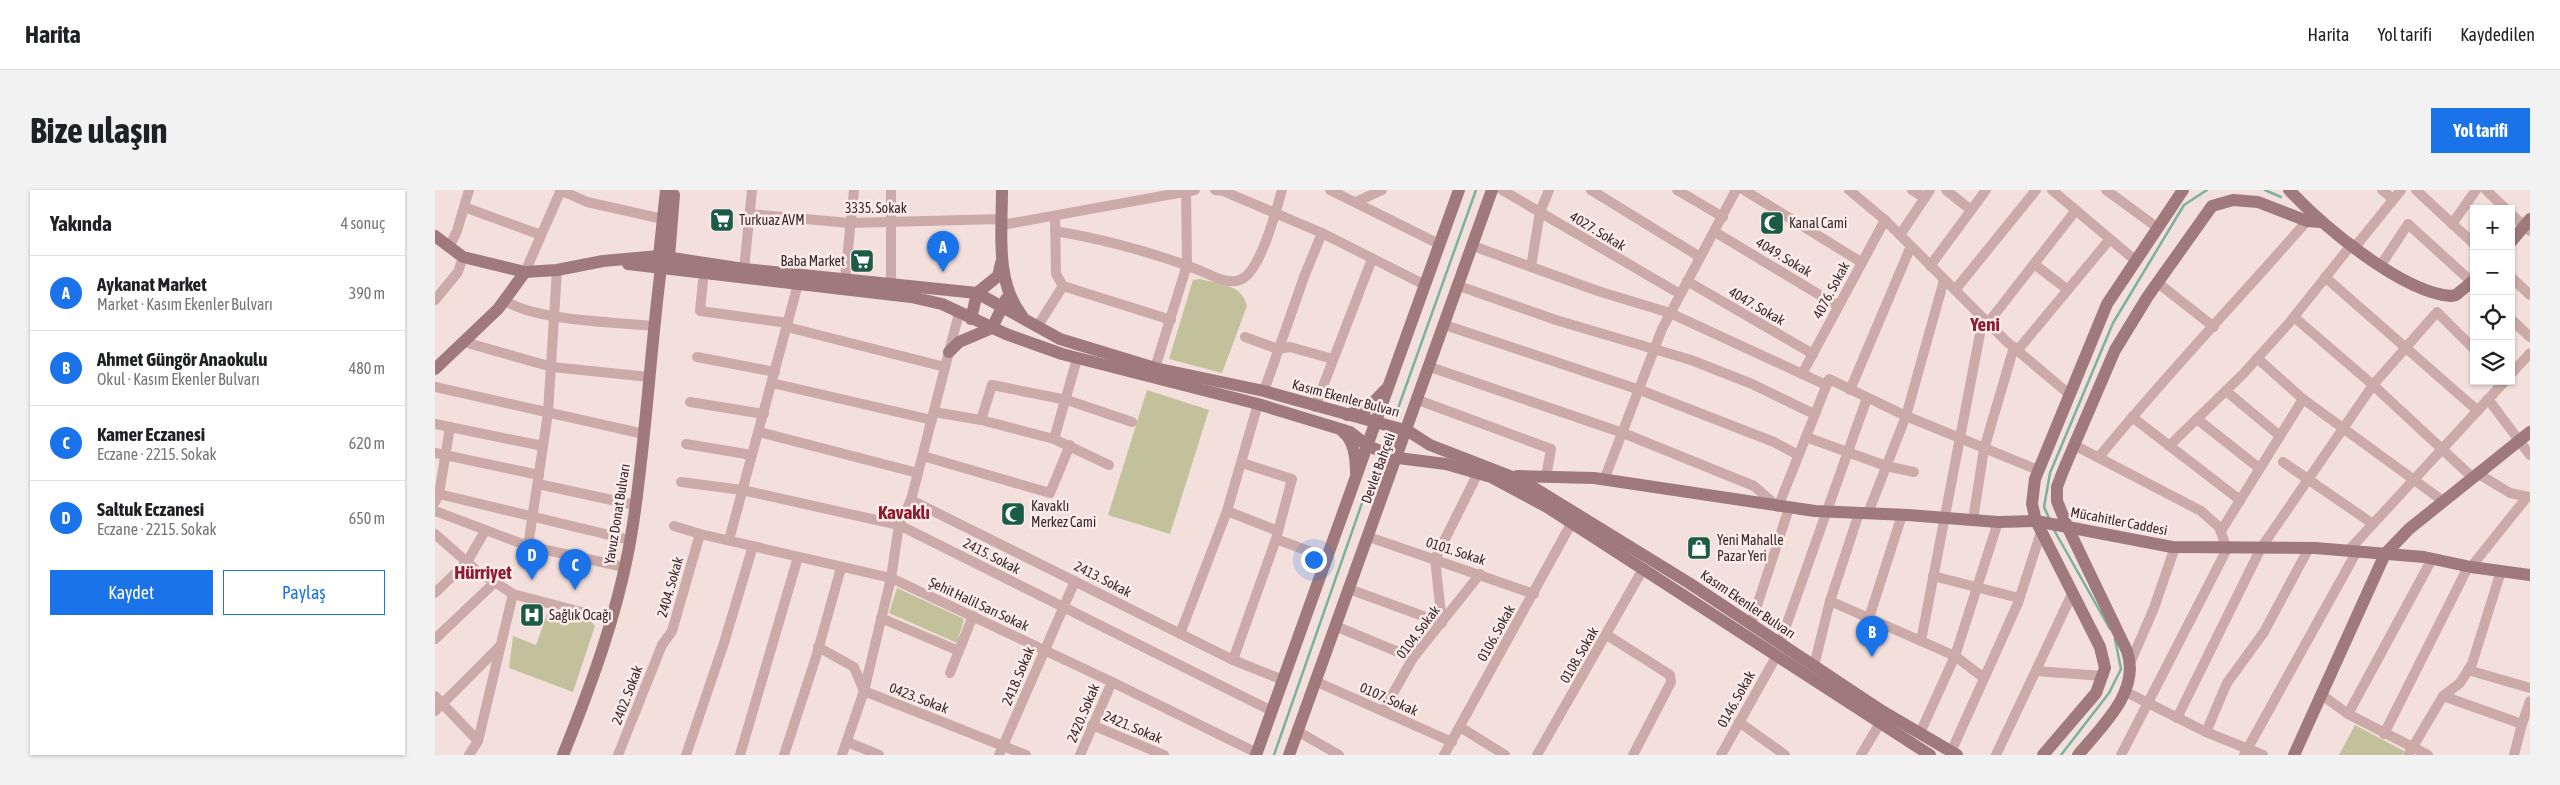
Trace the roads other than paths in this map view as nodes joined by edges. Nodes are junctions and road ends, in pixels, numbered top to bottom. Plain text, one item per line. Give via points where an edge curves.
1 (469, 190) edge
2 (560, 190) edge
3 (666, 190) edge
4 (674, 190) edge
5 (752, 190) edge
6 (854, 190) edge
7 (891, 190) edge
8 (1002, 190) edge
9 (1215, 190) edge
10 (1283, 190) edge
11 (1330, 190) edge
12 (1382, 190) edge
13 (1459, 190) edge
14 (1492, 190) edge
15 (1503, 190) edge
16 (1549, 190) edge
17 (1591, 190) edge
18 (1677, 190) edge
19 (1736, 190) edge
20 (1744, 190) edge
21 (1849, 190) edge
22 (1912, 190) edge
23 (1946, 190) edge
24 (1986, 190) edge
25 (2036, 190) edge
26 (2052, 190) edge
27 (2106, 190) edge
28 (2289, 190) edge
29 (2382, 190) edge
30 (2401, 190) edge
31 (2416, 190) edge
32 (2476, 190) edge
33 (2486, 190) edge
34 (1191, 191) edge
35 (2181, 191) edge
36 (1927, 194) edge
37 (2393, 199) junction
38 (1356, 202) junction
39 (2502, 205) edge
40 (464, 207) junction
41 (1971, 210) junction
42 (2076, 210) junction
43 (1275, 212) junction
44 (1540, 212) junction
45 (750, 214) junction
46 (1055, 216) junction
47 (1723, 217) junction
48 (2515, 217) edge
49 (663, 219) junction
50 (1885, 220) junction
51 (891, 222) junction
52 (1002, 222) junction
53 (2314, 222) junction
54 (849, 223) junction
55 (2452, 224) junction
56 (2528, 226) edge
57 (2157, 228) junction
58 (1055, 231) junction
59 (1715, 232) junction
60 (1322, 233) junction
61 (541, 235) junction
62 (1900, 235) junction
63 (435, 236) edge
64 (2515, 238) edge
65 (2110, 239) junction
66 (2470, 240) edge
67 (1439, 244) junction
68 (1473, 246) junction
69 (1911, 246) junction
70 (2353, 246) junction
71 (449, 247) junction
72 (463, 257) junction
73 (1700, 257) junction
74 (1372, 259) junction
75 (663, 261) junction
76 (1002, 261) junction
77 (2136, 261) junction
78 (1861, 262) junction
79 (2035, 264) junction
80 (1187, 265) junction
81 (2381, 265) junction
82 (1930, 266) junction
83 (1531, 267) junction
84 (744, 269) junction
85 (557, 270) junction
86 (525, 272) junction
87 (2325, 277) junction
88 (845, 279) junction
89 (2470, 279) edge
90 (1944, 280) junction
91 (703, 281) dead end
92 (2515, 281) edge
93 (1687, 282) junction
94 (2158, 283) junction
95 (797, 284) junction
96 (891, 284) junction
97 (2470, 284) edge
98 (1425, 285) junction
99 (1063, 286) junction
100 (1459, 286) junction
101 (1955, 290) junction
102 (2068, 290) junction
103 (977, 293) junction
104 (1009, 293) junction
105 (1680, 294) junction
106 (2530, 295) edge
107 (435, 300) edge
108 (505, 301) junction
109 (1003, 306) junction
110 (1838, 306) junction
111 (959, 313) junction
112 (1670, 313) junction
113 (556, 316) junction
114 (2294, 317) junction
115 (971, 319) junction
116 (1025, 320) junction
117 (1171, 320) junction
118 (1985, 321) junction
119 (2515, 323) edge
120 (787, 325) junction
121 (1445, 325) junction
122 (653, 326) junction
123 (1037, 327) junction
124 (2214, 327) junction
125 (992, 328) junction
126 (1245, 337) dead end
127 (2530, 337) edge
128 (464, 342) junction
129 (2470, 345) edge
130 (1655, 349) junction
131 (2016, 349) junction
132 (2405, 349) junction
133 (1278, 350) junction
134 (949, 352) junction
135 (1813, 354) junction
136 (2530, 354) edge
137 (697, 357) dead end
138 (2257, 358) junction
139 (1077, 359) junction
140 (1333, 359) junction
141 (552, 367) junction
142 (945, 367) junction
143 (1430, 367) junction
144 (1155, 368) junction
145 (435, 370) edge
146 (2515, 370) edge
147 (775, 372) junction
148 (1802, 374) junction
149 (649, 377) junction
150 (1392, 380) junction
151 (772, 383) junction
152 (1826, 385) junction
153 (2373, 385) junction
154 (2501, 385) edge
155 (435, 387) edge
156 (1640, 390) junction
157 (1850, 390) junction
158 (1264, 391) junction
159 (2226, 391) junction
160 (2069, 394) junction
161 (1867, 398) junction
162 (2303, 399) junction
163 (2489, 399) junction
164 (1067, 400) junction
165 (1418, 400) junction
166 (690, 402) dead end
167 (1258, 404) junction
168 (1315, 406) junction
169 (2478, 411) junction
170 (548, 413) junction
171 (764, 414) junction
172 (1814, 414) junction
173 (1347, 415) junction
174 (933, 416) junction
175 (1906, 416) junction
176 (2132, 417) junction
177 (981, 420) junction
178 (2197, 420) junction
179 (1132, 422) dead end
180 (1377, 423) junction
181 (435, 424) edge
182 (450, 427) junction
183 (2342, 427) junction
184 (1337, 428) junction
185 (1408, 430) junction
186 (759, 432) junction
187 (1623, 432) junction
188 (2530, 432) edge
189 (644, 434) junction
190 (2280, 436) junction
191 (1805, 437) junction
192 (1054, 439) junction
193 (1959, 439) junction
194 (2519, 441) junction
195 (686, 444) dead end
196 (1070, 445) junction
197 (543, 446) junction
198 (1368, 446) junction
199 (2076, 446) junction
200 (2169, 446) junction
201 (1984, 449) junction
202 (2444, 449) junction
203 (1848, 452) junction
204 (440, 454) edge
205 (1798, 455) junction
206 (2530, 455) edge
207 (752, 456) junction
208 (923, 456) junction
209 (2099, 457) junction
210 (1398, 458) junction
211 (2283, 462) dead end
212 (1242, 463) junction
213 (1109, 465) dead end
214 (1886, 466) junction
215 (2259, 468) junction
216 (2038, 470) junction
217 (1914, 472) dead end
218 (918, 473) junction
219 (1478, 473) junction
220 (2474, 475) junction
221 (1512, 476) junction
222 (1546, 477) junction
223 (2416, 478) junction
224 (2308, 479) junction
225 (538, 480) junction
226 (1604, 480) junction
227 (1355, 481) junction
228 (681, 482) dead end
229 (742, 490) junction
230 (2528, 497) edge
231 (437, 498) edge
232 (911, 500) junction
233 (2240, 500) junction
234 (2443, 501) junction
235 (635, 505) junction
236 (1784, 507) junction
237 (435, 511) edge
238 (1227, 511) junction
239 (1826, 512) junction
240 (1863, 513) junction
241 (1903, 515) junction
242 (533, 517) junction
243 (1945, 518) junction
244 (1973, 520) junction
245 (1998, 522) junction
246 (1571, 524) junction
247 (2373, 524) junction
248 (899, 525) junction
249 (674, 526) dead end
250 (2067, 526) junction
251 (2038, 527) junction
252 (485, 531) junction
253 (2221, 531) junction
254 (435, 534) edge
255 (700, 534) junction
256 (1277, 535) junction
257 (1369, 536) junction
258 (630, 540) junction
259 (729, 540) junction
260 (528, 546) junction
261 (753, 546) junction
262 (2175, 547) junction
263 (2261, 548) junction
264 (2309, 548) junction
265 (2227, 549) junction
266 (2352, 551) junction
267 (2385, 554) junction
268 (799, 557) junction
269 (1328, 558) junction
270 (1435, 559) junction
271 (2432, 559) junction
272 (467, 562) junction
273 (624, 567) junction
274 (2469, 567) junction
275 (841, 568) junction
276 (1643, 568) junction
277 (2501, 571) junction
278 (1481, 574) junction
279 (2530, 575) edge
280 (1933, 576) junction
281 (891, 578) junction
282 (1075, 581) junction
283 (495, 582) junction
284 (1349, 589) junction
285 (1978, 589) junction
286 (435, 593) edge
287 (513, 594) junction
288 (1534, 594) junction
289 (2073, 594) junction
290 (2019, 598) junction
291 (1830, 601) junction
292 (1063, 606) junction
293 (973, 616) junction
294 (881, 618) junction
295 (1869, 618) junction
296 (612, 620) junction
297 (1442, 623) junction
298 (1751, 624) junction
299 (1335, 626) junction
300 (1180, 634) junction
301 (1607, 635) junction
302 (435, 638) edge
303 (1921, 641) junction
304 (1780, 644) junction
305 (501, 645) junction
306 (662, 645) joint
307 (818, 647) junction
308 (1044, 650) junction
309 (959, 651) junction
310 (1955, 656) junction
311 (1776, 657) junction
312 (1413, 658) junction
313 (1233, 660) junction
314 (2131, 661) junction
315 (1814, 666) junction
316 (2468, 670) junction
317 (2036, 671) junction
318 (950, 673) dead end
319 (2102, 676) junction
320 (1984, 678) junction
321 (1283, 680) junction
322 (1315, 681) junction
323 (1112, 682) junction
324 (2530, 688) edge
325 (864, 692) junction
326 (2124, 692) junction
327 (2322, 695) junction
328 (435, 696) edge
329 (2443, 696) junction
330 (2530, 701) edge
331 (2147, 703) junction
332 (439, 708) edge
333 (1272, 711) junction
334 (1383, 711) junction
335 (2348, 714) junction
336 (2177, 718) junction
337 (1739, 722) junction
338 (1880, 723) junction
339 (2522, 724) junction
340 (1092, 725) junction
341 (1460, 727) junction
342 (1299, 732) junction
343 (2206, 732) junction
344 (1920, 734) junction
345 (2384, 734) junction
346 (478, 742) junction
347 (847, 742) junction
348 (1452, 742) junction
349 (1001, 750) edge
350 (1914, 751) edge
351 (2246, 752) edge
352 (2410, 752) edge
353 (1954, 753) edge
354 (1256, 754) edge
355 (469, 755) edge
356 (563, 755) edge
357 (618, 755) edge
358 (686, 755) edge
359 (740, 755) edge
360 (784, 755) edge
361 (842, 755) edge
362 (879, 755) edge
363 (1026, 755) edge
364 (1080, 755) edge
365 (1163, 755) edge
366 (1289, 755) edge
367 (1339, 755) edge
368 (1444, 755) edge
369 (1505, 755) edge
370 (1537, 755) edge
371 (1633, 755) edge
372 (1721, 755) edge
373 (1785, 755) edge
374 (1861, 755) edge
375 (1930, 755) edge
376 (1996, 755) edge
377 (2043, 755) edge
378 (2078, 755) edge
379 (2121, 755) edge
380 (2263, 755) edge
381 (2294, 755) edge
382 (2428, 755) edge
383 (2514, 755) edge

1 - 40 street
2 - 49 street via 587,202
2 - 61 street
3 - 49 street, Yavuz Donat Bulvarı
4 - 75 street, Yavuz Donat Bulvarı
5 - 45 street
6 - 54 street
7 - 51 street
8 - 52 street
9 - 43 street
10 - 43 street
11 - 38 street
12 - 38 street
13 - 67 street, Devlet Bahçeli
14 - 68 street, Devlet Bahçeli
15 - 44 street, 4027. Sokak
16 - 44 street
17 - 73 street
18 - 47 street
19 - 47 street
20 - 78 street
21 - 50 street
22 - 36 street
23 - 41 street
24 - 41 street
25 - 101 street
26 - 42 street
27 - 57 street
28 - 53 street
29 - 37 street
30 - 37 street
31 - 55 street
32 - 55 street
33 - 39 street
34 - 46 street, 3335. Sokak
34 - 80 street
35 - 57 street
36 - 62 street
37 - 70 street
38 - 67 street
40 - 61 street
40 - 71 street
41 - 82 street
42 - 65 street
42 - 79 street
43 - 60 street
43 - 80 street via 1257,262 1242,279 1228,281
44 - 83 street
44 - 105 street, 4027. Sokak
45 - 54 street, 3335. Sokak
45 - 84 street
46 - 52 street, 3335. Sokak
46 - 58 street
47 - 59 street
48 - 56 street
49 - 75 street, Yavuz Donat Bulvarı
50 - 62 street
50 - 78 street, 4076. Sokak
51 - 52 street, 3335. Sokak
51 - 54 street, 3335. Sokak
51 - 96 street
52 - 76 street
53 - 70 street
53 - 94 street via 2258,202 2233,200 2212,206
53 - 124 street
54 - 88 street
55 - 66 street
56 - 64 street
57 - 77 street
58 - 80 street
58 - 99 street via 1056,274
59 - 73 street
59 - 110 street, 4049. Sokak
60 - 74 street
60 - 133 street
61 - 86 street
62 - 69 street
63 - 71 street
65 - 77 street
65 - 102 street
67 - 98 street, Devlet Bahçeli
68 - 83 street
68 - 100 street, Devlet Bahçeli
69 - 82 street
69 - 157 street
70 - 81 street
70 - 87 street
71 - 72 street
72 - 86 street
72 - 107 street via 458,272
73 - 93 street
74 - 98 street
74 - 140 street
75 - 84 street, Kasım Ekenler Bulvarı
75 - 85 street via 603,261
75 - 95 street, Kasım Ekenler Bulvarı
75 - 122 street, Yavuz Donat Bulvarı
76 - 103 street via 998,276
76 - 104 street
77 - 160 street via 2107,304
78 - 110 street, 4076. Sokak
79 - 102 street
79 - 118 street
80 - 117 street
81 - 89 street via 2408,224
81 - 97 street via 2405,282 2444,296 2456,295
82 - 90 street
83 - 112 street
84 - 88 street, Kasım Ekenler Bulvarı
85 - 86 street
85 - 113 street
86 - 108 street
87 - 114 street
87 - 132 street
88 - 96 street, Kasım Ekenler Bulvarı
90 - 101 street
90 - 175 street
91 - 120 street via 700,311
92 - 106 street
93 - 105 street
93 - 135 street, 4047. Sokak
94 - 124 street
94 - 199 street via 2115,350
95 - 111 street, Kasım Ekenler Bulvarı via 911,297 942,304
95 - 120 street
96 - 103 street, Kasım Ekenler Bulvarı
98 - 150 street, Devlet Bahçeli
99 - 117 street
99 - 123 street
100 - 121 street, Devlet Bahçeli
100 - 130 street via 1556,320
101 - 118 street
102 - 131 street
103 - 109 street, Kasım Ekenler Bulvarı
103 - 115 street
104 - 109 street
104 - 116 street
105 - 112 street
108 - 113 street
108 - 128 street
109 - 116 street, Kasım Ekenler Bulvarı
109 - 125 street
110 - 135 street, 4076. Sokak
111 - 115 street, Kasım Ekenler Bulvarı
111 - 134 street
112 - 130 street
112 - 148 street
113 - 122 street
113 - 141 street
114 - 138 street
114 - 153 street
115 - 125 street, Kasım Ekenler Bulvarı
116 - 123 street, Kasım Ekenler Bulvarı
117 - 144 street
118 - 131 street
118 - 193 street
119 - 127 street
120 - 142 street
120 - 147 street
121 - 143 street, Devlet Bahçeli
121 - 156 street
122 - 149 street, Yavuz Donat Bulvarı
123 - 144 street, Kasım Ekenler Bulvarı via 1060,339
124 - 176 street
125 - 134 street via 959,342
125 - 139 street, Kasım Ekenler Bulvarı
126 - 133 street
128 - 141 street
128 - 145 street
129 - 132 street via 2437,312
130 - 156 street
130 - 172 street via 1752,384
131 - 160 street
131 - 201 street
132 - 153 street
132 - 169 street
133 - 140 street via 1290,347
133 - 158 street
134 - 142 street
135 - 148 street, 4076. Sokak
136 - 146 street
137 - 147 street
138 - 159 street
138 - 162 street
139 - 164 street
139 - 167 street, Kasım Ekenler Bulvarı
140 - 168 street
141 - 149 street
141 - 170 street
142 - 174 street
143 - 165 street, Devlet Bahçeli
143 - 187 street
144 - 158 street, Kasım Ekenler Bulvarı
147 - 151 street
148 - 152 street
149 - 189 street, Yavuz Donat Bulvarı
150 - 173 street via 1368,408
150 - 180 street, Devlet Bahçeli
151 - 171 street
151 - 174 street
152 - 157 street via 1829,379
152 - 172 street
153 - 183 street
153 - 202 street
154 - 163 street
155 - 170 street
156 - 187 street
156 - 205 street via 1774,442
157 - 161 street
158 - 168 street, Kasım Ekenler Bulvarı
159 - 178 street
159 - 190 street
160 - 216 street
161 - 175 street
161 - 203 street
162 - 183 street
162 - 190 street
163 - 169 street
163 - 194 street
164 - 177 street via 992,385
164 - 179 street
164 - 192 street
165 - 185 street, Devlet Bahçeli
165 - 222 street via 1551,450
166 - 171 street
167 - 184 street, Kasım Ekenler Bulvarı
167 - 212 street
168 - 173 street, Kasım Ekenler Bulvarı
169 - 202 street
170 - 189 street
170 - 197 street
171 - 186 street
172 - 191 street
173 - 180 street, Kasım Ekenler Bulvarı
174 - 177 street
174 - 208 street
175 - 193 street
175 - 214 street
176 - 200 street
176 - 209 street
177 - 192 street
178 - 200 street
178 - 215 street
180 - 185 street, Kasım Ekenler Bulvarı
180 - 198 street, Devlet Bahçeli
181 - 182 street
182 - 197 street
182 - 204 street
183 - 223 street
183 - 224 street
184 - 198 street, Kasım Ekenler Bulvarı via 1350,432
184 - 227 street via 1349,436 1354,451
185 - 210 street, Devlet Bahçeli
185 - 221 street, Kasım Ekenler Bulvarı via 1430,445
186 - 207 street
186 - 218 street
187 - 226 street
187 - 236 street via 1754,486
188 - 194 street
189 - 235 street, Yavuz Donat Bulvarı
190 - 215 street
191 - 203 street
191 - 205 street
192 - 196 street
193 - 201 street
193 - 243 street
194 - 206 street
194 - 220 street
195 - 207 street
196 - 208 street via 1050,493
196 - 213 street
197 - 225 street
198 - 210 street, Kasım Ekenler Bulvarı
198 - 227 street, Devlet Bahçeli
199 - 209 street
199 - 250 street via 2057,487 2057,501
200 - 233 street
201 - 216 street
201 - 244 street
202 - 220 street
202 - 223 street
203 - 214 street
203 - 239 street
204 - 225 street
204 - 231 street
205 - 236 street
207 - 229 street
208 - 218 street
209 - 253 street via 2201,511
210 - 219 street, Kasım Ekenler Bulvarı via 1446,464
210 - 257 street, Devlet Bahçeli
211 - 224 street
212 - 238 street
212 - 256 street via 1292,479
214 - 217 street
214 - 240 street
215 - 233 street
216 - 251 street via 2032,504
218 - 232 street
219 - 246 street, Kasım Ekenler Bulvarı via 1539,503
219 - 270 street
220 - 230 street via 2510,493
220 - 234 street
221 - 222 street, Mücahitler Caddesi
221 - 298 street, Kasım Ekenler Bulvarı
222 - 226 street, Mücahitler Caddesi
223 - 234 street
223 - 247 street
224 - 247 street
224 - 263 street
225 - 235 street
225 - 242 street
226 - 236 street, Mücahitler Caddesi
227 - 269 street, Devlet Bahçeli
228 - 229 street, 2415. Sokak
229 - 248 street, 2415. Sokak
229 - 259 street
230 - 274 street
231 - 242 street
232 - 248 street
232 - 282 street, 2413. Sokak
233 - 253 street
234 - 267 street
235 - 258 street, Yavuz Donat Bulvarı
236 - 239 street, Mücahitler Caddesi
236 - 298 street
237 - 252 street
238 - 256 street
238 - 300 street
239 - 240 street, Mücahitler Caddesi
239 - 304 street
240 - 241 street, Mücahitler Caddesi
240 - 291 street
241 - 243 street, Mücahitler Caddesi
241 - 295 street
242 - 258 street
242 - 260 street
243 - 244 street, Mücahitler Caddesi
243 - 280 street
244 - 245 street, Mücahitler Caddesi
245 - 251 street, Mücahitler Caddesi
245 - 285 street
246 - 276 street, Kasım Ekenler Bulvarı
246 - 288 street, 0106. Sokak
247 - 266 street
248 - 281 street
248 - 292 street, 2415. Sokak
249 - 255 street, Şehit Halil Sarı Sokak
250 - 251 street, Mücahitler Caddesi
250 - 262 street, Mücahitler Caddesi
250 - 314 street
251 - 289 street
251 - 290 street
252 - 260 street
252 - 272 street
253 - 265 street
254 - 272 street
255 - 259 street, Şehit Halil Sarı Sokak
255 - 306 street, 2404. Sokak via 672,631
256 - 269 street
256 - 313 street
257 - 270 street, 0101. Sokak
257 - 284 street, Devlet Bahçeli
258 - 273 street, Yavuz Donat Bulvarı
259 - 261 street, Şehit Halil Sarı Sokak
260 - 273 street
261 - 268 street, Şehit Halil Sarı Sokak
261 - 358 street
262 - 265 street, Mücahitler Caddesi
262 - 314 street
263 - 264 street, Mücahitler Caddesi
263 - 265 street, Mücahitler Caddesi
263 - 336 street
264 - 266 street, Mücahitler Caddesi
264 - 343 street via 2268,624 2227,682
265 - 331 street
266 - 267 street, Mücahitler Caddesi
266 - 351 street
267 - 271 street, Mücahitler Caddesi
267 - 327 street
268 - 275 street, Şehit Halil Sarı Sokak
268 - 359 street
269 - 321 street, Devlet Bahçeli
270 - 278 street, 0101. Sokak
270 - 297 street
271 - 274 street, Mücahitler Caddesi
271 - 335 street
272 - 283 street
272 - 286 street
273 - 296 street, Yavuz Donat Bulvarı
274 - 277 street, Mücahitler Caddesi
274 - 345 street
275 - 281 street, Şehit Halil Sarı Sokak
275 - 307 street
276 - 301 street, 0108. Sokak
276 - 311 street, Kasım Ekenler Bulvarı
277 - 279 street, Mücahitler Caddesi
277 - 316 street via 2484,630
278 - 288 street, 0101. Sokak
278 - 297 street, 0104. Sokak
280 - 285 street
280 - 303 street
281 - 293 street, Şehit Halil Sarı Sokak
281 - 294 street
282 - 292 street, 2418. Sokak
282 - 300 street, 2413. Sokak
283 - 287 street
283 - 302 street
284 - 297 street
284 - 299 street, Devlet Bahçeli
285 - 290 street
285 - 310 street
287 - 296 street
287 - 305 street
288 - 341 street, 0106. Sokak
289 - 317 street
289 - 319 street via 2100,647 2105,668
290 - 320 street
291 - 295 street
291 - 315 street
292 - 308 street, 2418. Sokak
292 - 333 street, 2415. Sokak
293 - 308 street, Şehit Halil Sarı Sokak
293 - 309 street
294 - 309 street
294 - 325 street
295 - 303 street
296 - 356 street, Yavuz Donat Bulvarı
297 - 312 street, 0104. Sokak
298 - 304 street, Kasım Ekenler Bulvarı
299 - 312 street
299 - 322 street, Devlet Bahçeli
300 - 313 street, 2413. Sokak
301 - 370 street, 0108. Sokak
301 - 371 street via 1670,675 1671,682
303 - 310 street
304 - 315 street, Kasım Ekenler Bulvarı
305 - 332 street
305 - 346 street
306 - 357 street, 2402. Sokak
307 - 325 street via 854,667
307 - 360 street
308 - 323 street, Şehit Halil Sarı Sokak
308 - 349 street, 2418. Sokak
309 - 318 street
310 - 320 street
310 - 344 street
311 - 337 street, 0146. Sokak
311 - 338 street, Kasım Ekenler Bulvarı
312 - 334 street, 0104. Sokak
313 - 321 street, 2413. Sokak
314 - 326 street via 2131,676
315 - 344 street, Kasım Ekenler Bulvarı
316 - 324 street
316 - 329 street via 2460,683
317 - 319 street
317 - 376 street
319 - 377 street via 2096,692
320 - 353 street
321 - 333 street, Devlet Bahçeli
322 - 334 street, 0107. Sokak
322 - 342 street, Devlet Bahçeli
323 - 340 street, 2420. Sokak
323 - 354 street, Şehit Halil Sarı Sokak
325 - 347 street
325 - 349 street, 0423. Sokak
326 - 331 street
326 - 378 street via 2117,709
327 - 335 street
327 - 381 street
328 - 332 street
329 - 339 street
329 - 352 street
330 - 339 street
331 - 336 street
331 - 379 street
332 - 346 street
333 - 354 street, Devlet Bahçeli
334 - 348 street, 0107. Sokak
335 - 345 street
336 - 343 street
337 - 372 street, 0146. Sokak
337 - 373 street
338 - 350 street, Kasım Ekenler Bulvarı
338 - 374 street
339 - 383 street
340 - 364 street, 2420. Sokak
340 - 365 street, 2421. Sokak
341 - 348 street, 0106. Sokak
341 - 369 street
342 - 366 street, Devlet Bahçeli
342 - 367 street
343 - 351 street
344 - 353 street, Kasım Ekenler Bulvarı
345 - 352 street
346 - 355 street
347 - 361 street
347 - 362 street
348 - 368 street, 0106. Sokak
349 - 363 street, 0423. Sokak
350 - 375 street, Kasım Ekenler Bulvarı
351 - 380 street
352 - 382 street

